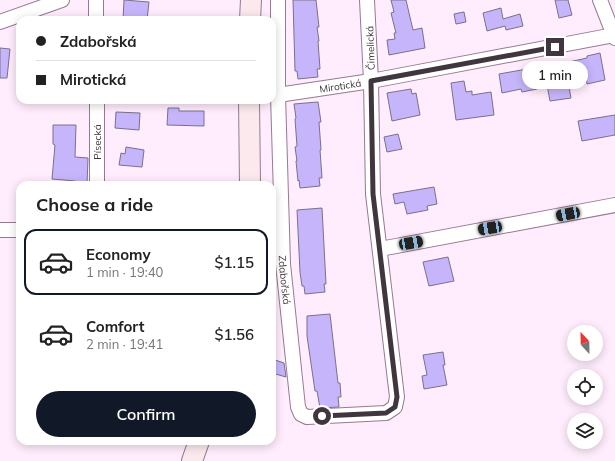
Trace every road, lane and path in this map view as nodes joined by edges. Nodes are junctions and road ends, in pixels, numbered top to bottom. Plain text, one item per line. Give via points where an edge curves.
1 (62, 0) edge
2 (96, 0) edge
3 (251, 0) edge
4 (278, 0) edge
5 (368, 0) edge
6 (600, 0) edge
7 (16, 16) edge
8 (17, 16) edge
9 (96, 16) edge
10 (250, 16) edge
11 (0, 22) edge
12 (614, 37) edge
13 (371, 81) junction
14 (278, 95) junction
15 (97, 104) edge
16 (249, 104) edge
17 (97, 181) edge
18 (250, 181) edge
19 (615, 205) edge
20 (0, 230) edge
21 (16, 230) edge
22 (380, 249) junction
23 (395, 407) joint
24 (197, 445) edge
25 (192, 461) edge

1 - 8 street
2 - 9 street
3 - 10 street
4 - 14 street, Zdabořská
5 - 13 street, Čimelická
6 - 12 street
7 - 11 street
12 - 13 street, Mirotická
13 - 14 street, Mirotická
13 - 22 street, Čimelická via 373,194
14 - 23 street, Zdabořská via 283,264 298,407 307,417 386,413
15 - 17 street, Písecká
16 - 18 street
19 - 22 street
20 - 21 street
22 - 23 street, Čimelická via 397,397
24 - 25 street

